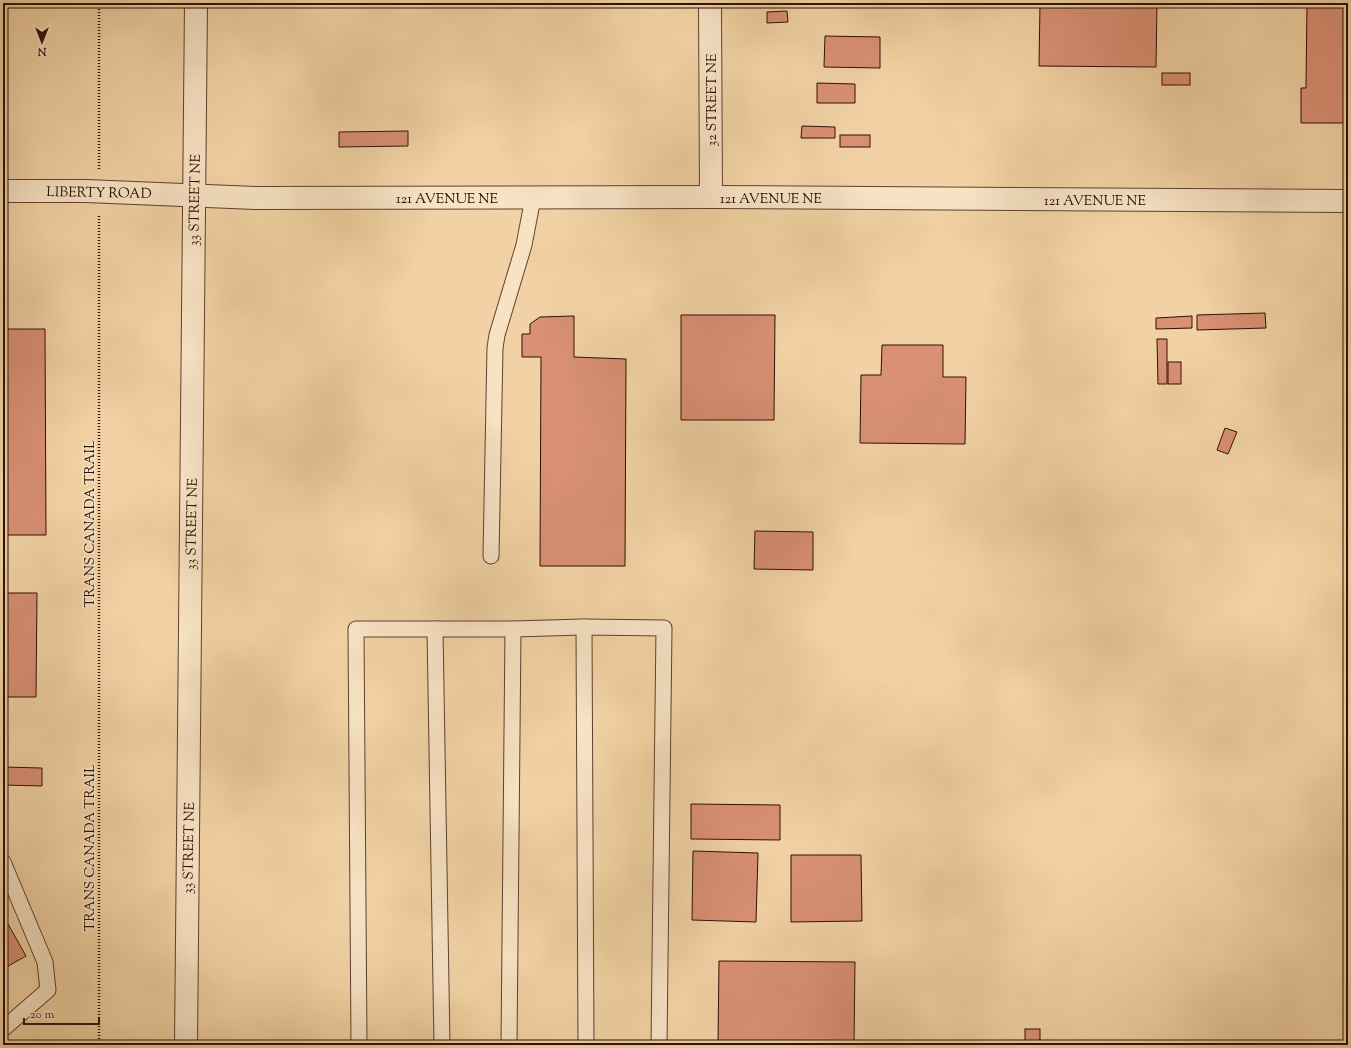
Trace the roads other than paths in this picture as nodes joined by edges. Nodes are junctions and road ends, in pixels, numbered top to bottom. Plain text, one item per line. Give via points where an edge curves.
1 (196, 3) edge
2 (710, 3) edge
3 (3, 191) edge
4 (195, 195) junction
5 (711, 197) junction
6 (533, 198) junction
7 (1348, 201) edge
8 (491, 556) dead end
9 (584, 627) junction
10 (435, 629) junction
11 (513, 629) junction
12 (3, 862) edge
13 (3, 1028) edge
14 (186, 1045) edge
15 (359, 1045) edge
16 (442, 1045) edge
17 (509, 1045) edge
18 (586, 1045) edge
19 (659, 1045) edge

1 - 4 street, 33 STREET NE
2 - 5 street, 32 STREET NE
3 - 4 street, LIBERTY ROAD
4 - 6 street, 121 AVENUE NE via 255,198
4 - 14 street, 33 STREET NE
5 - 6 street, 121 AVENUE NE
5 - 7 street, 121 AVENUE NE
6 - 8 lane via 524,244 495,348
9 - 11 lane
9 - 18 lane
9 - 19 lane via 664,628
10 - 11 lane
10 - 15 lane via 356,629
10 - 16 lane
11 - 17 lane
12 - 13 lane via 45,962 48,990

